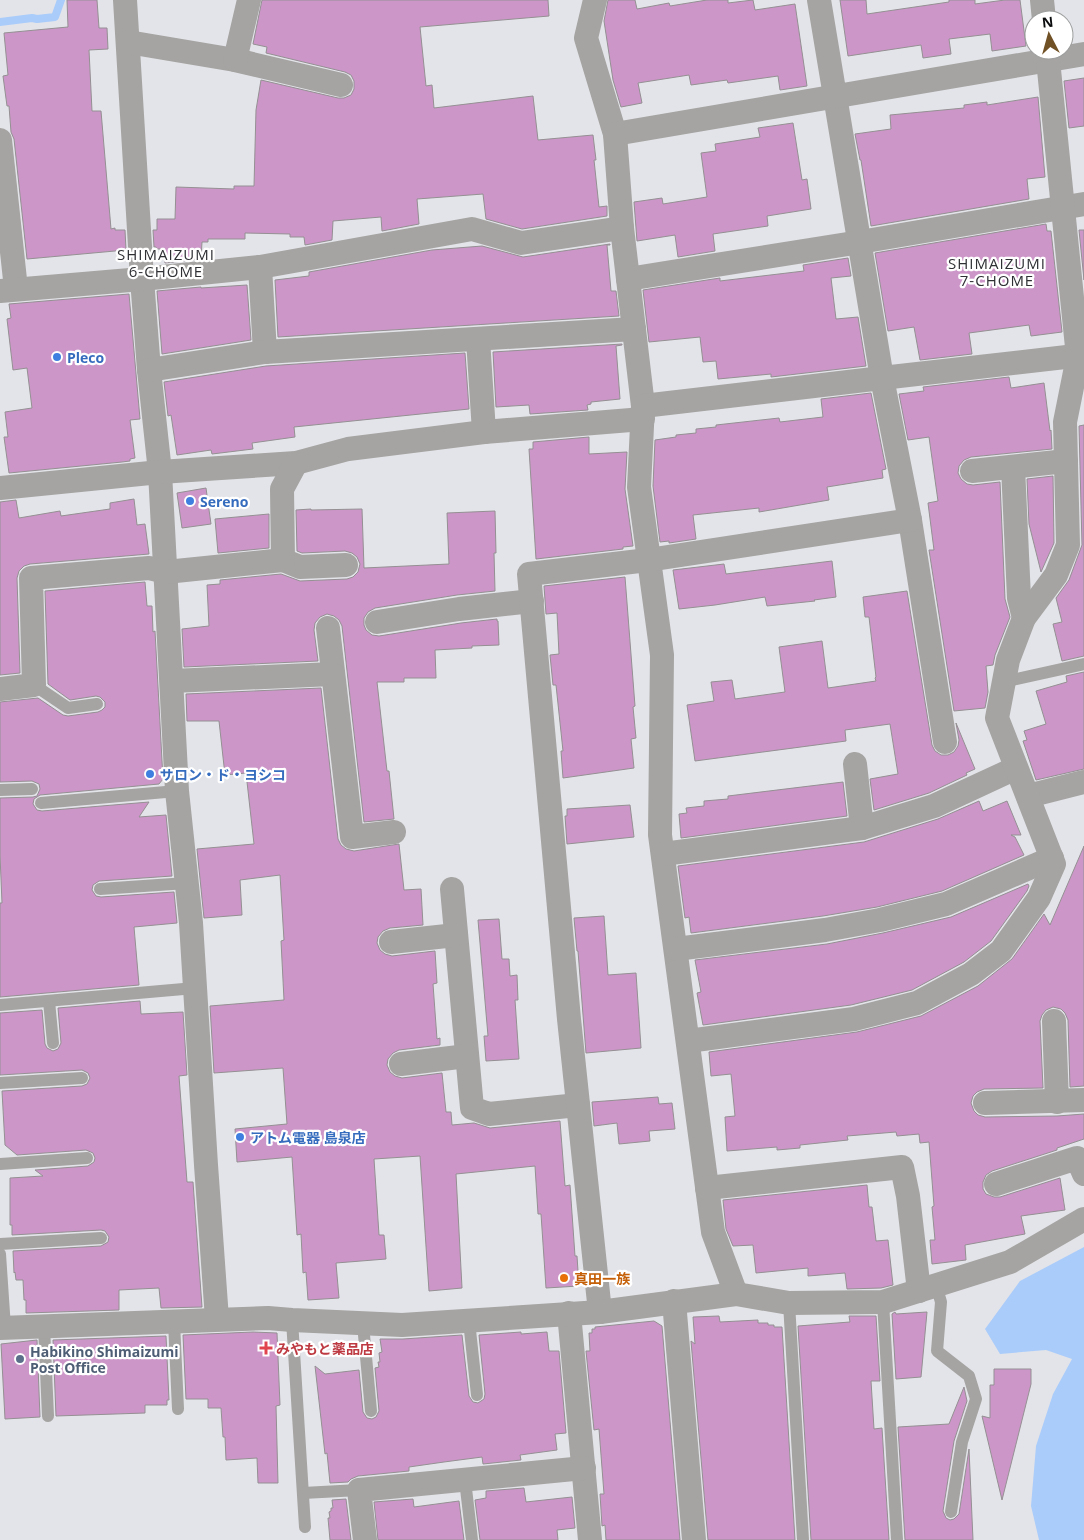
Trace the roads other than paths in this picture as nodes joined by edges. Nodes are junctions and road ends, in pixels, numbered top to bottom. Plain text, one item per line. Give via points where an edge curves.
1 (125, 0) edge
2 (249, 0) edge
3 (595, 0) edge
4 (819, 0) edge
5 (128, 42) junction
6 (1024, 59) edge
7 (235, 60) junction
8 (1048, 60) edge
9 (341, 85) dead end
10 (835, 96) junction
11 (615, 134) junction
12 (0, 140) edge
13 (1074, 206) edge
14 (622, 228) junction
15 (860, 242) junction
16 (260, 267) junction
17 (142, 279) junction
18 (628, 280) junction
19 (8, 290) edge
20 (634, 329) junction
21 (478, 339) junction
22 (265, 352) junction
23 (1081, 356) edge
24 (150, 370) junction
25 (882, 378) junction
26 (643, 413) junction
27 (484, 432) junction
28 (296, 463) junction
29 (1013, 467) junction
30 (972, 471) dead end
31 (160, 472) junction
32 (1072, 476) edge
33 (0, 488) edge
34 (910, 520) junction
35 (284, 560) junction
36 (648, 560) junction
37 (346, 565) dead end
38 (166, 572) junction
39 (532, 601) junction
40 (1024, 618) junction
41 (377, 622) dead end
42 (328, 628) dead end
43 (1084, 664) edge
44 (333, 674) junction
45 (172, 681) junction
46 (1003, 682) junction
47 (34, 685) junction
48 (0, 689) edge
49 (97, 704) dead end
50 (945, 742) dead end
51 (855, 764) dead end
52 (1016, 768) junction
53 (1084, 782) edge
54 (32, 789) dead end
55 (0, 790) edge
56 (177, 791) junction
57 (1028, 796) junction
58 (41, 803) dead end
59 (862, 828) junction
60 (394, 832) dead end
61 (663, 854) junction
62 (1052, 858) junction
63 (187, 883) junction
64 (100, 889) dead end
65 (452, 889) dead end
66 (456, 935) junction
67 (391, 942) dead end
68 (676, 949) junction
69 (195, 988) junction
70 (49, 1001) junction
71 (0, 1005) edge
72 (1054, 1021) dead end
73 (688, 1041) junction
74 (53, 1043) dead end
75 (467, 1056) junction
76 (401, 1064) dead end
77 (82, 1078) dead end
78 (0, 1083) edge
79 (1084, 1100) edge
80 (1058, 1102) junction
81 (578, 1104) junction
82 (985, 1104) dead end
83 (87, 1158) dead end
84 (0, 1164) edge
85 (1084, 1174) edge
86 (996, 1184) dead end
87 (707, 1188) junction
88 (1084, 1220) edge
89 (101, 1238) dead end
90 (0, 1244) edge
91 (0, 1254) edge
92 (928, 1288) junction
93 (736, 1294) junction
94 (674, 1302) junction
95 (883, 1302) junction
96 (789, 1303) junction
97 (600, 1312) junction
98 (569, 1313) junction
99 (217, 1319) junction
100 (292, 1320) junction
101 (469, 1321) junction
102 (174, 1322) junction
103 (363, 1324) junction
104 (44, 1326) junction
105 (2, 1328) edge
106 (477, 1394) dead end
107 (178, 1409) dead end
108 (372, 1412) dead end
109 (48, 1416) dead end
110 (584, 1468) junction
111 (465, 1480) junction
112 (359, 1490) junction
113 (303, 1493) junction
114 (951, 1512) dead end
115 (305, 1527) dead end
116 (364, 1540) edge
117 (472, 1540) edge
118 (590, 1540) edge
119 (694, 1540) edge
120 (803, 1540) edge
121 (897, 1540) edge

1 - 5 street
2 - 7 street
3 - 11 street via 586,38
4 - 10 street
5 - 7 street
5 - 17 street
6 - 10 street
7 - 9 street
8 - 13 street
10 - 11 street
10 - 15 street
11 - 14 street
12 - 19 street
13 - 15 street
13 - 23 street
14 - 16 street via 521,243 472,229
14 - 18 street
15 - 18 street
15 - 25 street
16 - 17 street
16 - 22 street
17 - 19 street
17 - 24 street
18 - 20 street
20 - 21 street
20 - 26 street
21 - 22 street
21 - 27 street
22 - 24 street
23 - 25 street
23 - 32 street via 1065,422
24 - 31 street
25 - 26 street
25 - 34 street
26 - 27 street
26 - 36 street via 639,487
27 - 28 street via 348,449
28 - 31 street
28 - 35 street via 282,489
29 - 30 street
29 - 32 street
29 - 40 street via 1019,598
31 - 33 street
31 - 38 street
32 - 40 street via 1068,545 1056,575
34 - 36 street
34 - 50 street
35 - 37 street via 300,567
35 - 38 street
36 - 39 street via 529,574
36 - 61 street via 662,655 660,835
38 - 45 street
38 - 47 street via 150,568 31,578
39 - 41 street
39 - 81 street
40 - 46 street
42 - 44 street
43 - 46 lane
44 - 45 street
44 - 60 street via 352,837
45 - 56 street
46 - 52 street via 997,718
47 - 48 street
47 - 49 lane via 68,708
51 - 59 street
52 - 57 street
52 - 59 street via 934,806
53 - 57 street
54 - 55 lane
56 - 58 lane
56 - 63 street
57 - 62 street
59 - 61 street
61 - 68 street
62 - 68 street via 946,904 880,920
62 - 73 street via 1054,864 1039,898 1001,951 971,974 918,1003 854,1019
63 - 64 lane
63 - 69 street
65 - 66 street
66 - 67 street
66 - 75 street
68 - 73 street
69 - 70 lane
69 - 99 street
70 - 71 lane
70 - 74 lane
72 - 80 street
73 - 87 street
75 - 76 street
75 - 81 street via 472,1108 489,1114
77 - 78 lane
79 - 80 street
80 - 82 street
81 - 97 street
83 - 84 lane
85 - 86 street via 1077,1158
87 - 92 street via 902,1167
87 - 93 street via 713,1232
88 - 92 street via 1010,1262
89 - 90 lane
91 - 105 lane
92 - 95 street
92 - 114 lane via 941,1302 936,1351 969,1376 976,1399 962,1442
93 - 94 street
93 - 96 street
94 - 97 street
94 - 119 street
95 - 96 street
95 - 121 lane
96 - 120 lane
97 - 98 street
98 - 101 street
98 - 110 street
99 - 100 street
99 - 102 street
100 - 103 street
100 - 113 lane
101 - 103 street
101 - 106 lane
102 - 104 street
102 - 107 lane
103 - 108 lane
104 - 105 street
104 - 109 lane
110 - 111 street
110 - 118 street
111 - 112 street
111 - 117 lane
112 - 113 lane
112 - 116 street
113 - 115 lane

